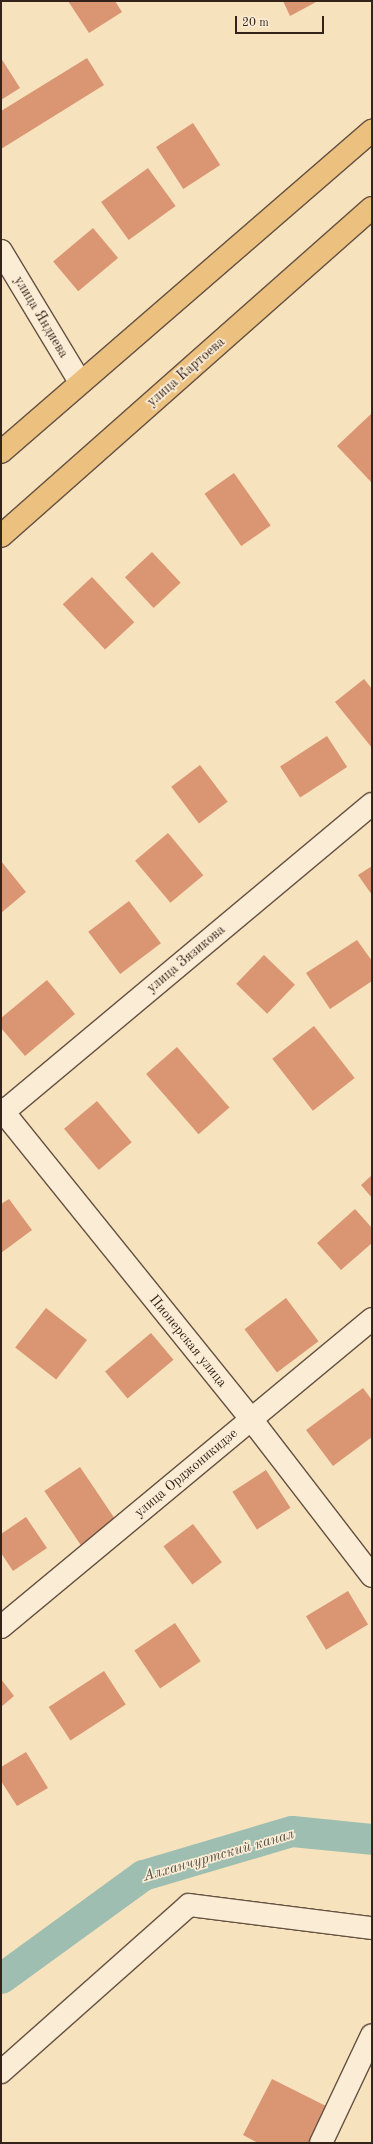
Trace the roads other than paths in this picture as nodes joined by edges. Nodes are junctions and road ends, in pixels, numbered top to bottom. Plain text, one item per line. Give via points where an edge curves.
1 (372, 131) edge
2 (372, 208) edge
3 (1, 251) edge
4 (80, 382) junction
5 (1, 452) edge
6 (1, 536) edge
7 (372, 804) edge
8 (2, 1112) edge
9 (372, 1319) edge
10 (251, 1419) junction
11 (372, 1576) edge
12 (1, 1627) edge
13 (372, 1928) edge
14 (372, 2035) edge
15 (1, 2072) edge
16 (321, 2143) edge

1 - 4 main road
2 - 6 main road, улица Картоева
3 - 4 street, улица Яндиева
4 - 5 main road
7 - 8 street, улица Зязикова
8 - 10 street, Пионерская улица
9 - 10 street, улица Орджоникидзе
10 - 11 street, Пионерская улица
10 - 12 street, улица Орджоникидзе
13 - 15 street via 189,1905
14 - 16 street

